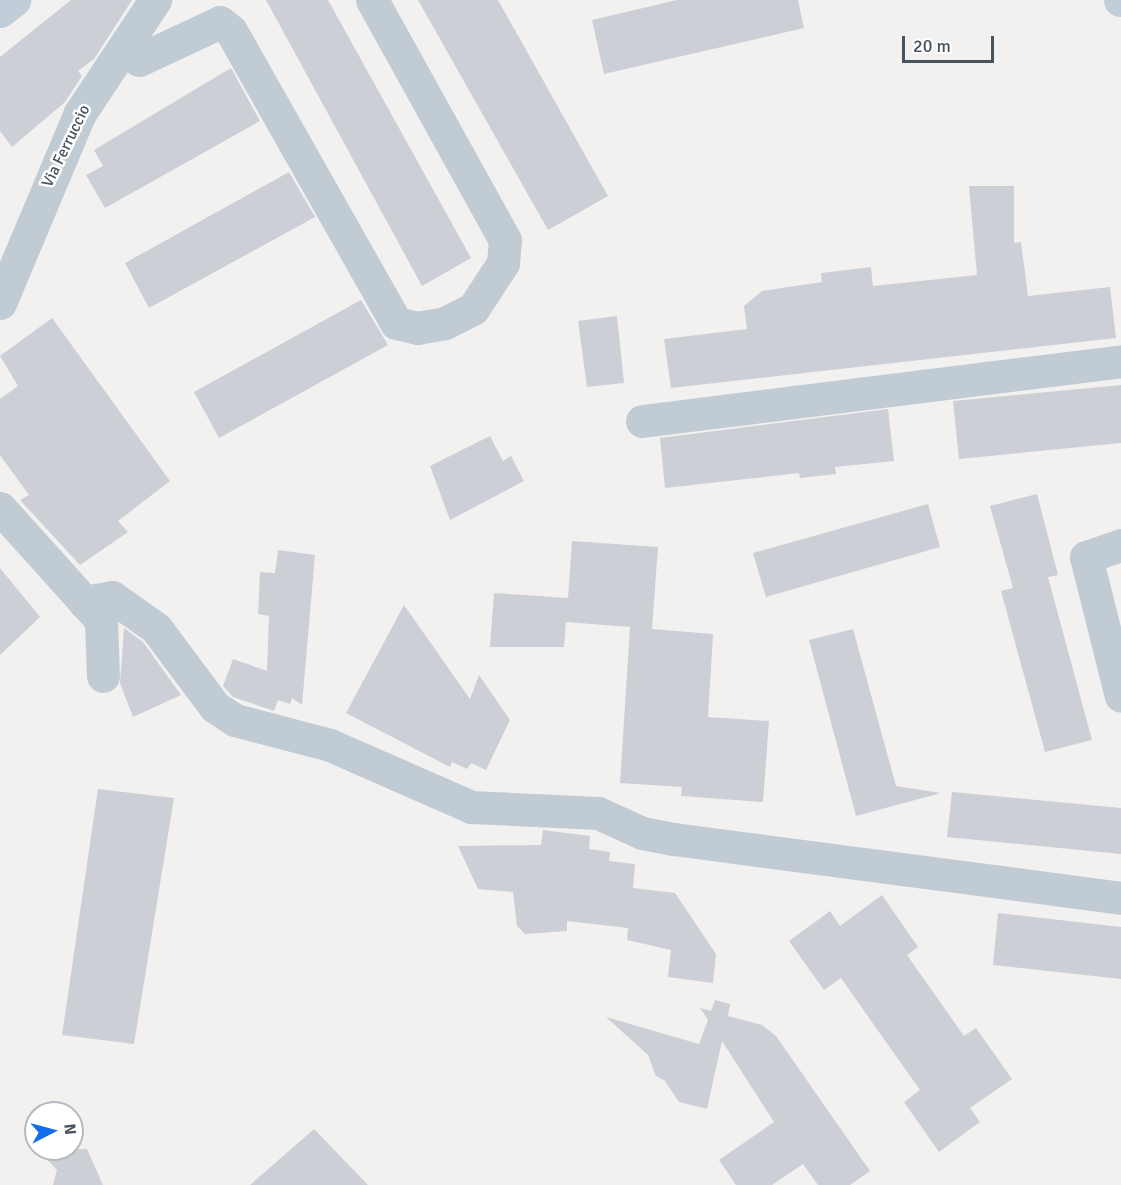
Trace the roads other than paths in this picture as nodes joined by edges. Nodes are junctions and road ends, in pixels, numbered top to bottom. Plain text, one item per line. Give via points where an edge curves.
1 (14, 0) edge
2 (155, 0) edge
3 (372, 0) edge
4 (0, 10) edge
5 (139, 60) dead end
6 (0, 303) edge
7 (1121, 361) edge
8 (642, 421) dead end
9 (0, 508) edge
10 (1121, 545) edge
11 (84, 602) junction
12 (103, 676) dead end
13 (1121, 696) edge
14 (1121, 898) edge

1 - 4 street
2 - 6 street, Via Ferruccio via 80,113
3 - 5 street via 505,240 503,263 473,309 445,323 417,328 396,323 231,31 220,22
7 - 8 street
9 - 11 street
10 - 13 street via 1086,557
11 - 12 street via 102,620
11 - 14 street via 112,597 156,628 215,707 235,720 330,745 471,807 598,813 642,833

